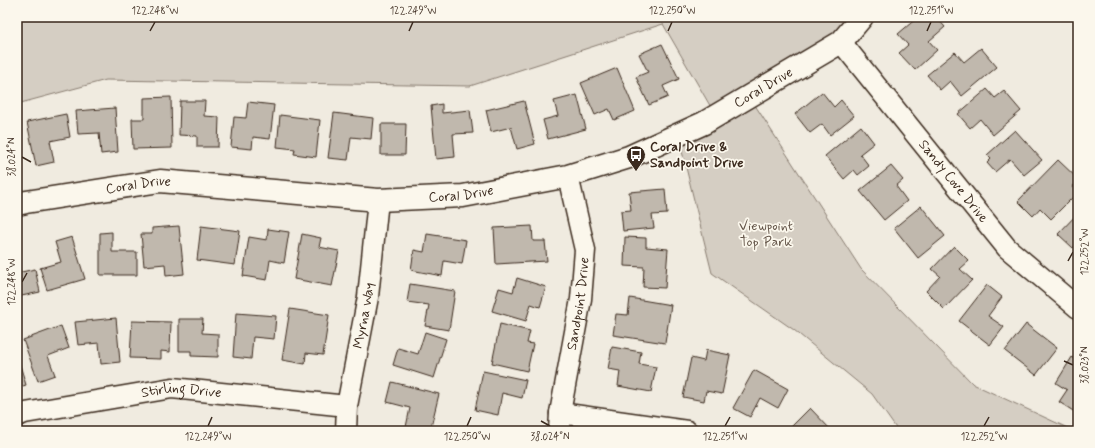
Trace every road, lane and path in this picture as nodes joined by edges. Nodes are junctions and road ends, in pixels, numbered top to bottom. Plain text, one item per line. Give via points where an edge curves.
1 (862, 17) edge
2 (841, 42) junction
3 (568, 176) junction
4 (378, 200) junction
5 (17, 204) edge
6 (1078, 308) edge
7 (347, 406) junction
8 (17, 416) edge
9 (559, 422) edge
10 (346, 431) edge
11 (687, 431) edge

1 - 2 street, Coral Drive
2 - 3 street, Coral Drive via 704,123 629,157
2 - 6 street, Sandy Cove Drive via 1008,248
3 - 4 street, Coral Drive via 463,196
3 - 9 street, Sandpoint Drive via 585,250 580,299
4 - 5 street, Coral Drive via 160,181
4 - 7 street, Myrna Way via 368,297
7 - 8 street, Stirling Drive via 172,388
7 - 10 street, Myrna Way
9 - 11 street

